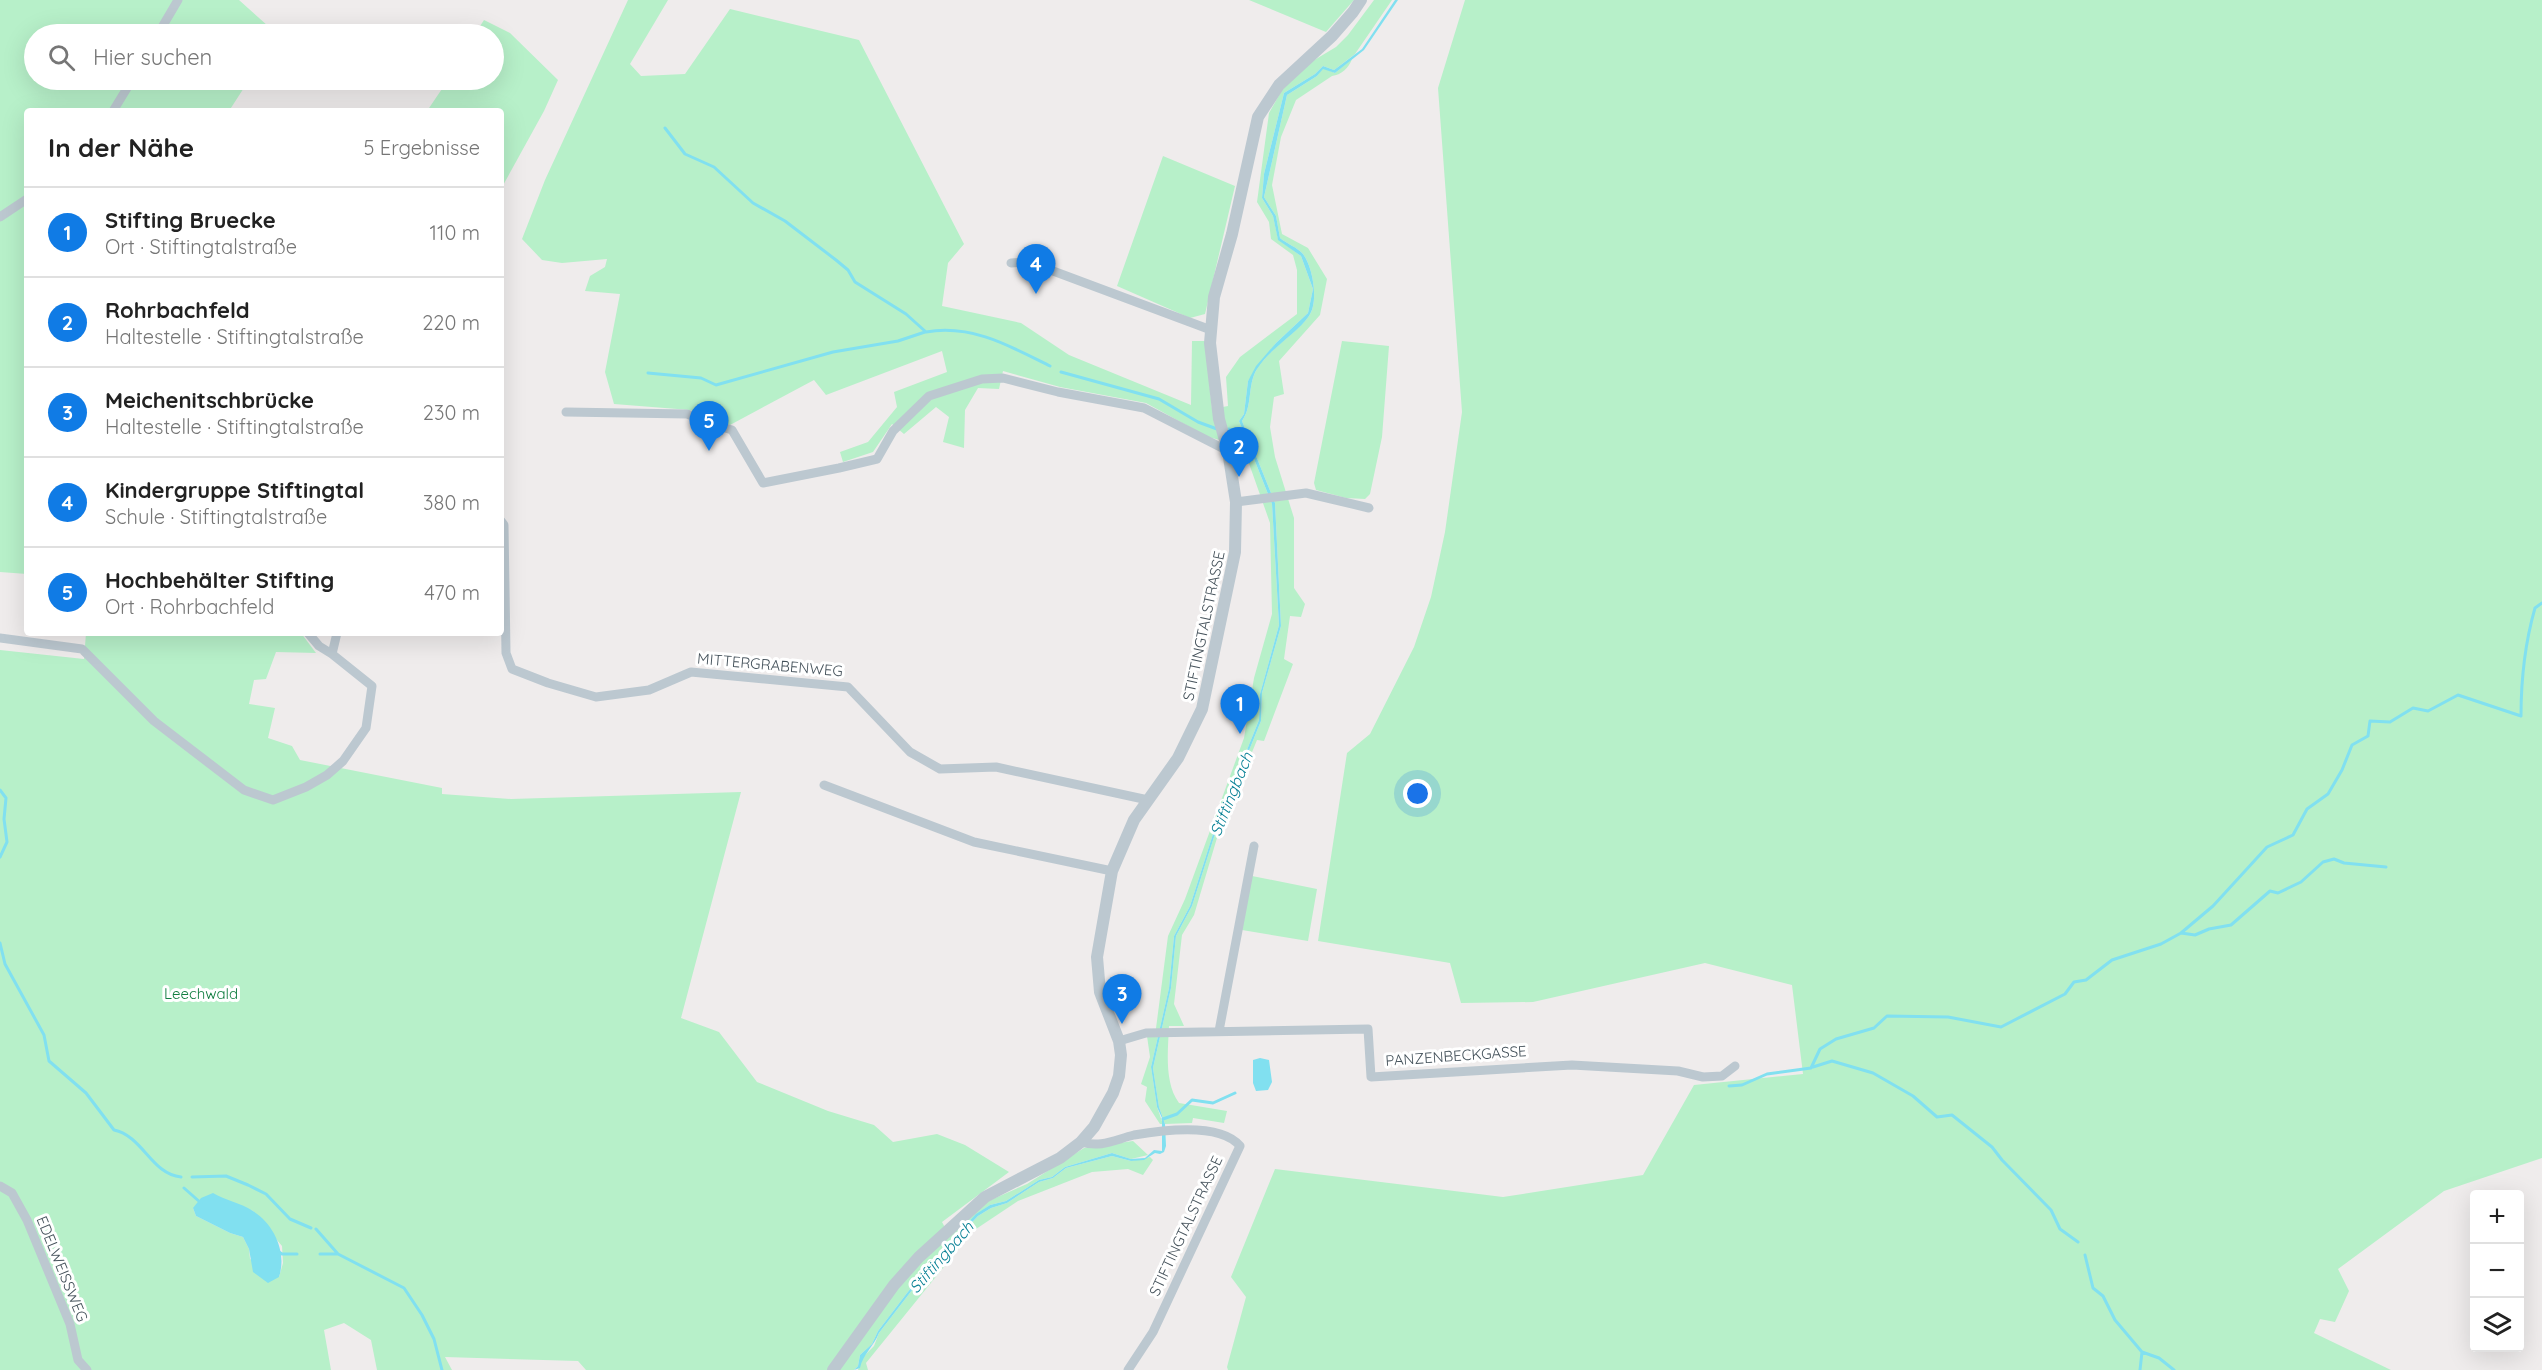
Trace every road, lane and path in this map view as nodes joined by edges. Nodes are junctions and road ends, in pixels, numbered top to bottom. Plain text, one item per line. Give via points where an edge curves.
1 (178, 0) edge
2 (1361, 0) edge
3 (164, 24) edge
4 (126, 90) edge
5 (115, 108) edge
6 (24, 201) edge
7 (0, 217) edge
8 (1011, 263) dead end
9 (1211, 330) junction
10 (566, 412) dead end
11 (1228, 451) junction
12 (1236, 502) junction
13 (1369, 508) dead end
14 (504, 525) edge
15 (311, 636) edge
16 (336, 636) edge
17 (0, 638) edge
18 (332, 654) junction
19 (824, 785) dead end
20 (1148, 800) junction
21 (1254, 846) dead end
22 (1112, 871) junction
23 (1219, 1031) junction
24 (1119, 1041) junction
25 (1735, 1066) dead end
26 (1081, 1142) junction
27 (0, 1186) edge
28 (87, 1370) edge
29 (833, 1370) edge
30 (1128, 1370) edge

1 - 3 street
2 - 9 street, STIFTINGTALSTRASSE via 1332,36 1279,84 1258,117 1214,297
4 - 5 street
6 - 7 street
8 - 9 street via 1029,262
9 - 11 street, STIFTINGTALSTRASSE via 1219,419
10 - 11 street via 687,414 732,430 763,483 877,459 893,431 929,396 982,379 1003,378 1058,393 1144,408
11 - 12 street, STIFTINGTALSTRASSE
12 - 13 street via 1306,493
12 - 20 street, STIFTINGTALSTRASSE via 1232,572 1202,709 1178,758
14 - 20 street, MITTERGRABENWEG via 506,653 512,669 596,697 649,690 691,672 848,687 910,752 940,769 996,766
15 - 18 street
16 - 18 street
17 - 18 street via 82,649 154,721 244,790 273,800 290,796 327,775 343,761 366,728 372,686
19 - 22 street via 974,842
20 - 22 street, STIFTINGTALSTRASSE via 1124,839
21 - 23 street
22 - 24 street, STIFTINGTALSTRASSE via 1101,929 1098,973 1103,1004
23 - 24 street, PANZENBECKGASSE via 1146,1033
23 - 25 street, PANZENBECKGASSE via 1368,1029 1371,1077 1572,1065 1667,1070 1703,1077 1722,1076
24 - 26 street, STIFTINGTALSTRASSE via 1121,1066 1113,1093
26 - 29 street, STIFTINGTALSTRASSE via 1060,1158 985,1197 953,1223 894,1285
26 - 30 street, STIFTINGTALSTRASSE via 1094,1146 1173,1130 1211,1131 1233,1137 1240,1146 1153,1332
27 - 28 street, EDELWEISSWEG via 12,1194 27,1220 70,1324 78,1360

